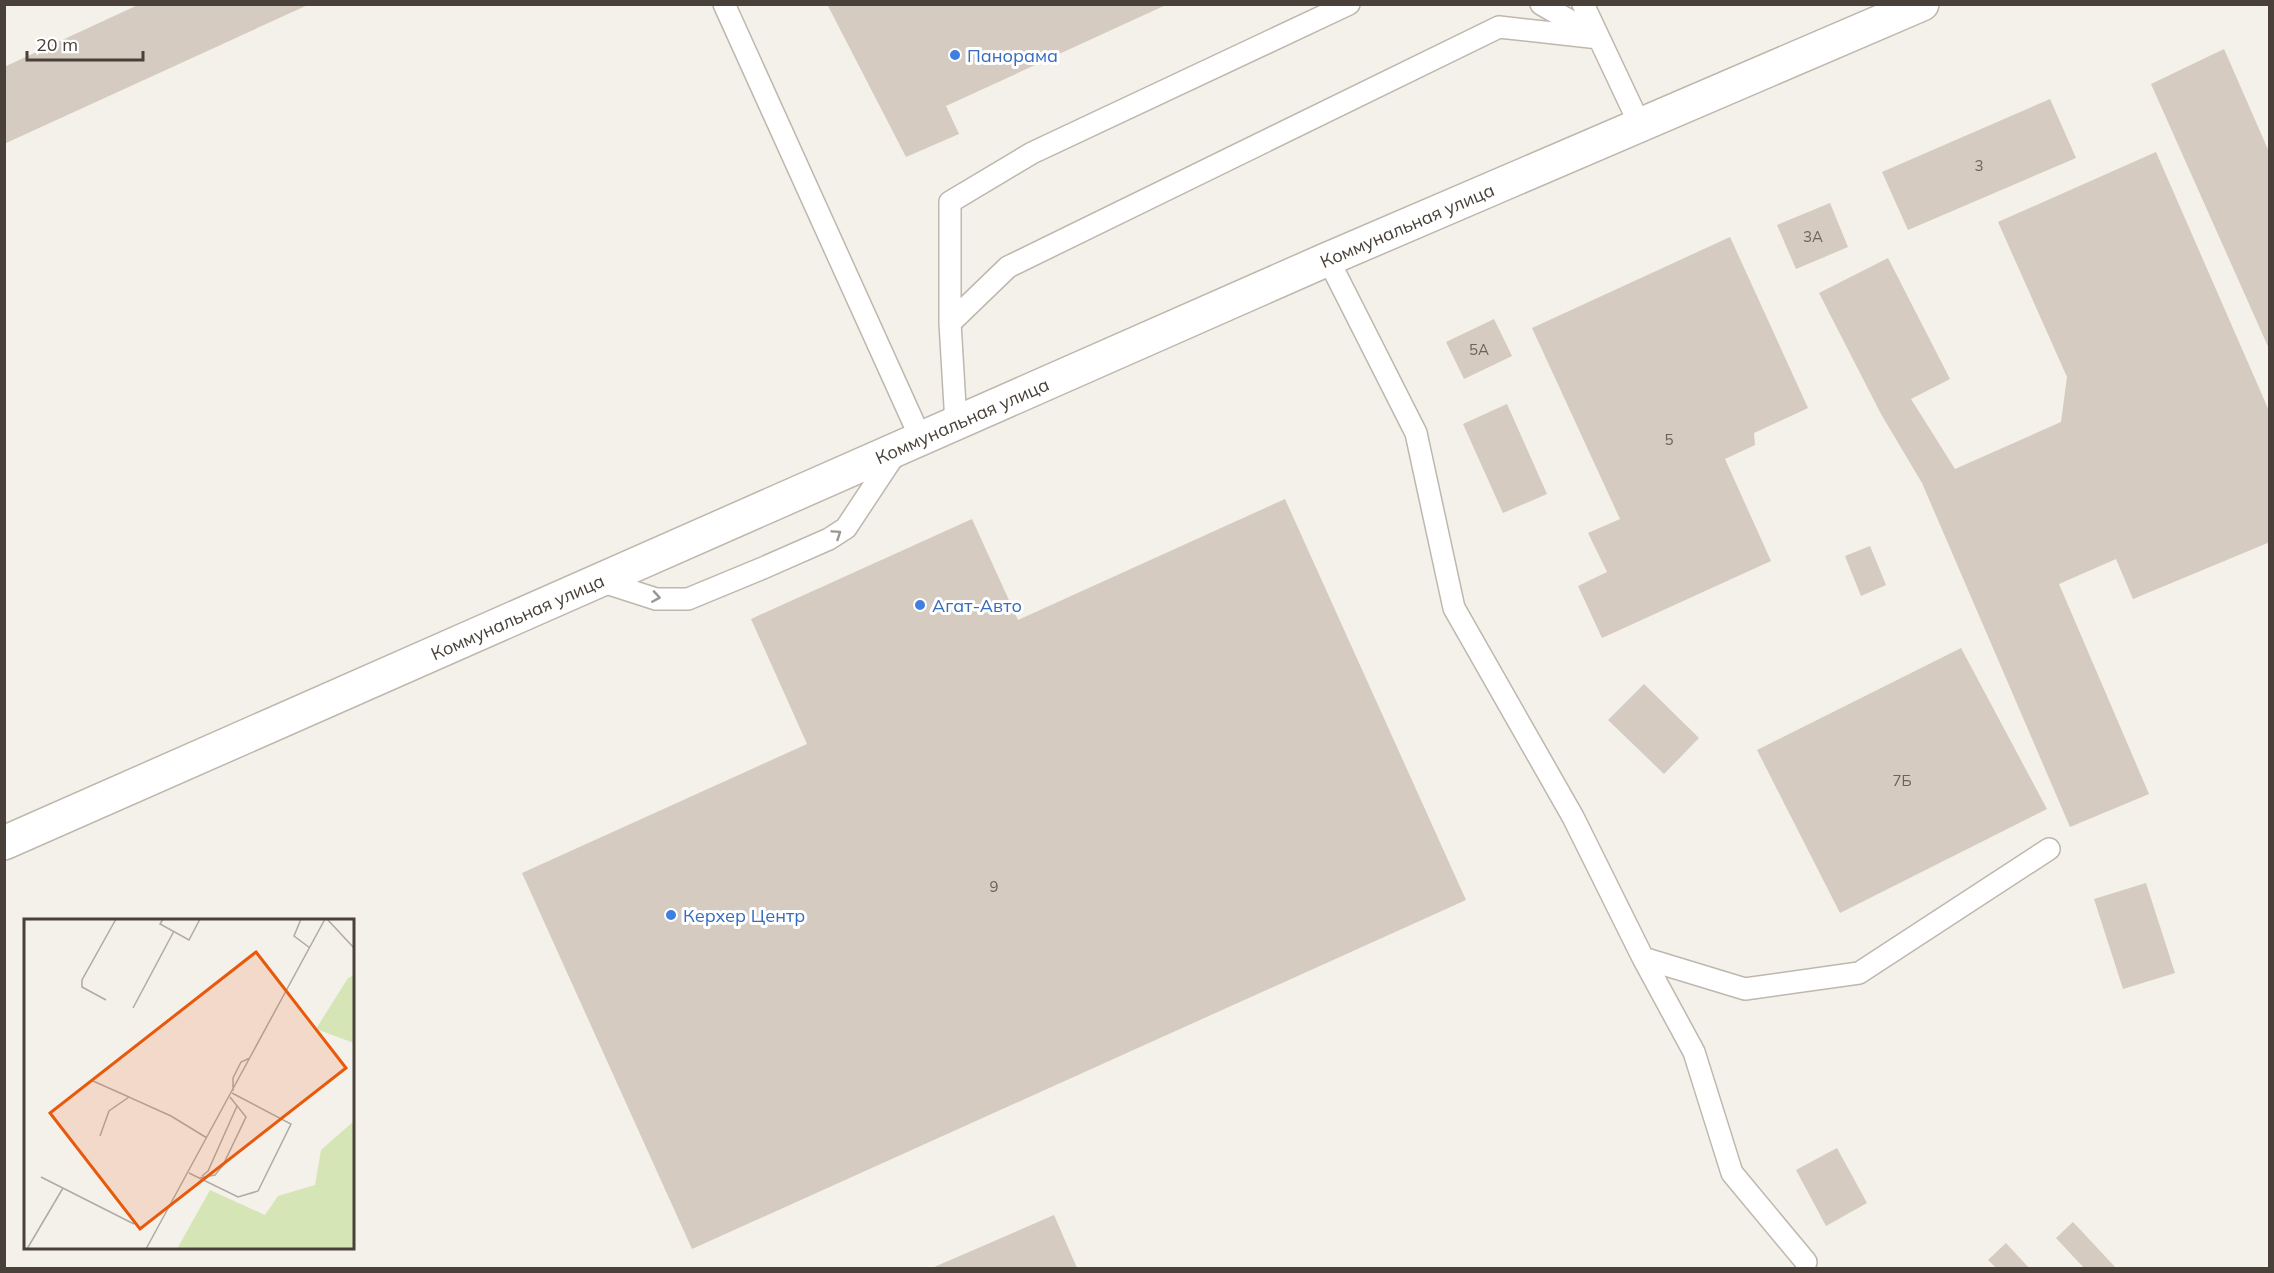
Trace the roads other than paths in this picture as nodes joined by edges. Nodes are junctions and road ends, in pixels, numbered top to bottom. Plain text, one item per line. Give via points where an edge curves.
1 (724, 4) edge
2 (1349, 4) edge
3 (1541, 4) edge
4 (1583, 4) edge
5 (1922, 4) edge
6 (1599, 38) junction
7 (1640, 125) junction
8 (1328, 259) junction
9 (950, 323) junction
10 (956, 423) junction
11 (909, 444) junction
12 (600, 581) junction
13 (4, 843) edge
14 (2049, 849) dead end
15 (1643, 958) junction
16 (1806, 1262) dead end

1 - 11 lane
2 - 9 lane via 1032,153 950,202
3 - 6 lane
4 - 6 lane
5 - 7 street, Коммунальная улица
6 - 7 lane
6 - 9 lane via 1499,27 1008,267
7 - 8 street, Коммунальная улица
8 - 10 street, Коммунальная улица
8 - 15 lane via 1416,433 1454,608 1573,817
9 - 10 lane
10 - 11 street, Коммунальная улица
11 - 12 street, Коммунальная улица
12 -> 11 lane via 656,599 688,599 829,539 846,528
12 - 13 street, Коммунальная улица
14 - 15 lane via 1859,973 1745,989
15 - 16 lane via 1694,1052 1732,1173

